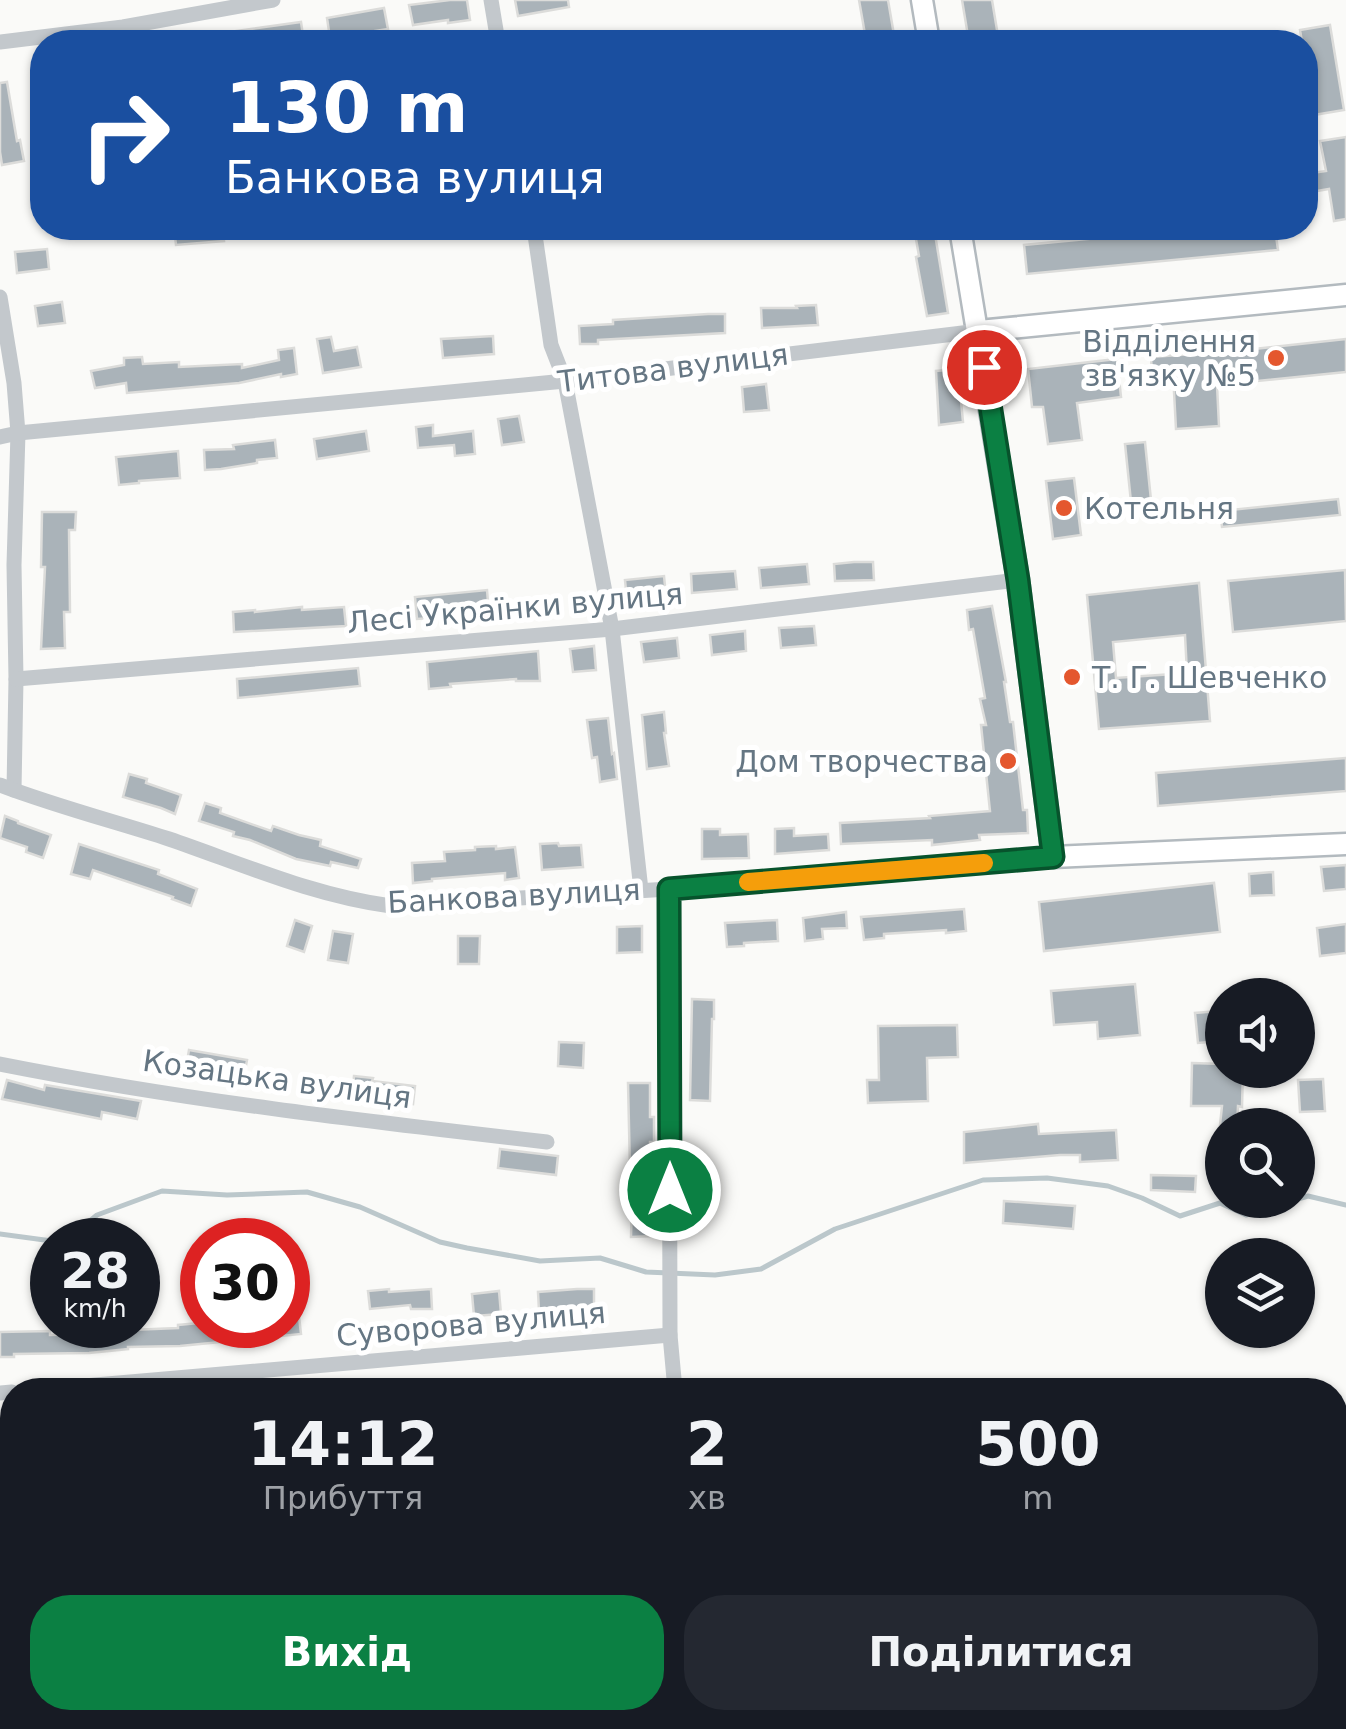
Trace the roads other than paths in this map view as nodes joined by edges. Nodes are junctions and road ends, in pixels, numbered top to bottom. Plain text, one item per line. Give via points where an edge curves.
1 (273, 0) edge
2 (491, 0) edge
3 (922, 0) edge
4 (145, 30) edge
5 (496, 30) edge
6 (927, 30) edge
7 (30, 40) edge
8 (0, 42) edge
9 (536, 240) edge
10 (962, 240) edge
11 (1346, 295) edge
12 (0, 296) edge
13 (978, 332) junction
14 (564, 382) junction
15 (18, 433) junction
16 (0, 437) edge
17 (7, 565) edge
18 (1018, 580) junction
19 (612, 629) junction
20 (16, 679) junction
21 (7, 788) edge
22 (1346, 844) edge
23 (1053, 857) junction
24 (669, 889) junction
25 (641, 890) junction
26 (0, 1064) edge
27 (548, 1142) dead end
28 (670, 1335) junction
29 (176, 1378) edge
30 (673, 1378) edge

1 - 4 street
2 - 5 street
3 - 6 street
7 - 8 street
9 - 14 street via 551,346
10 - 13 street
11 - 13 street, Титова вулиця
12 - 15 street
13 - 14 street, Титова вулиця
13 - 18 street
14 - 15 street, Титова вулиця
14 - 19 street
15 - 16 street, Титова вулиця
15 - 17 street
17 - 20 street
18 - 19 street, Лесі Українки вулиця
18 - 23 street
19 - 20 street, Лесі Українки вулиця
19 - 25 street
20 - 21 street
21 - 25 street, Банкова вулиця via 365,902
22 - 23 street, Банкова вулиця
23 - 24 street, Банкова вулиця
24 - 25 street, Банкова вулиця
24 - 28 street
26 - 27 street, Козацька вулиця via 298,1113
28 - 29 street, Суворова вулиця
28 - 30 street

